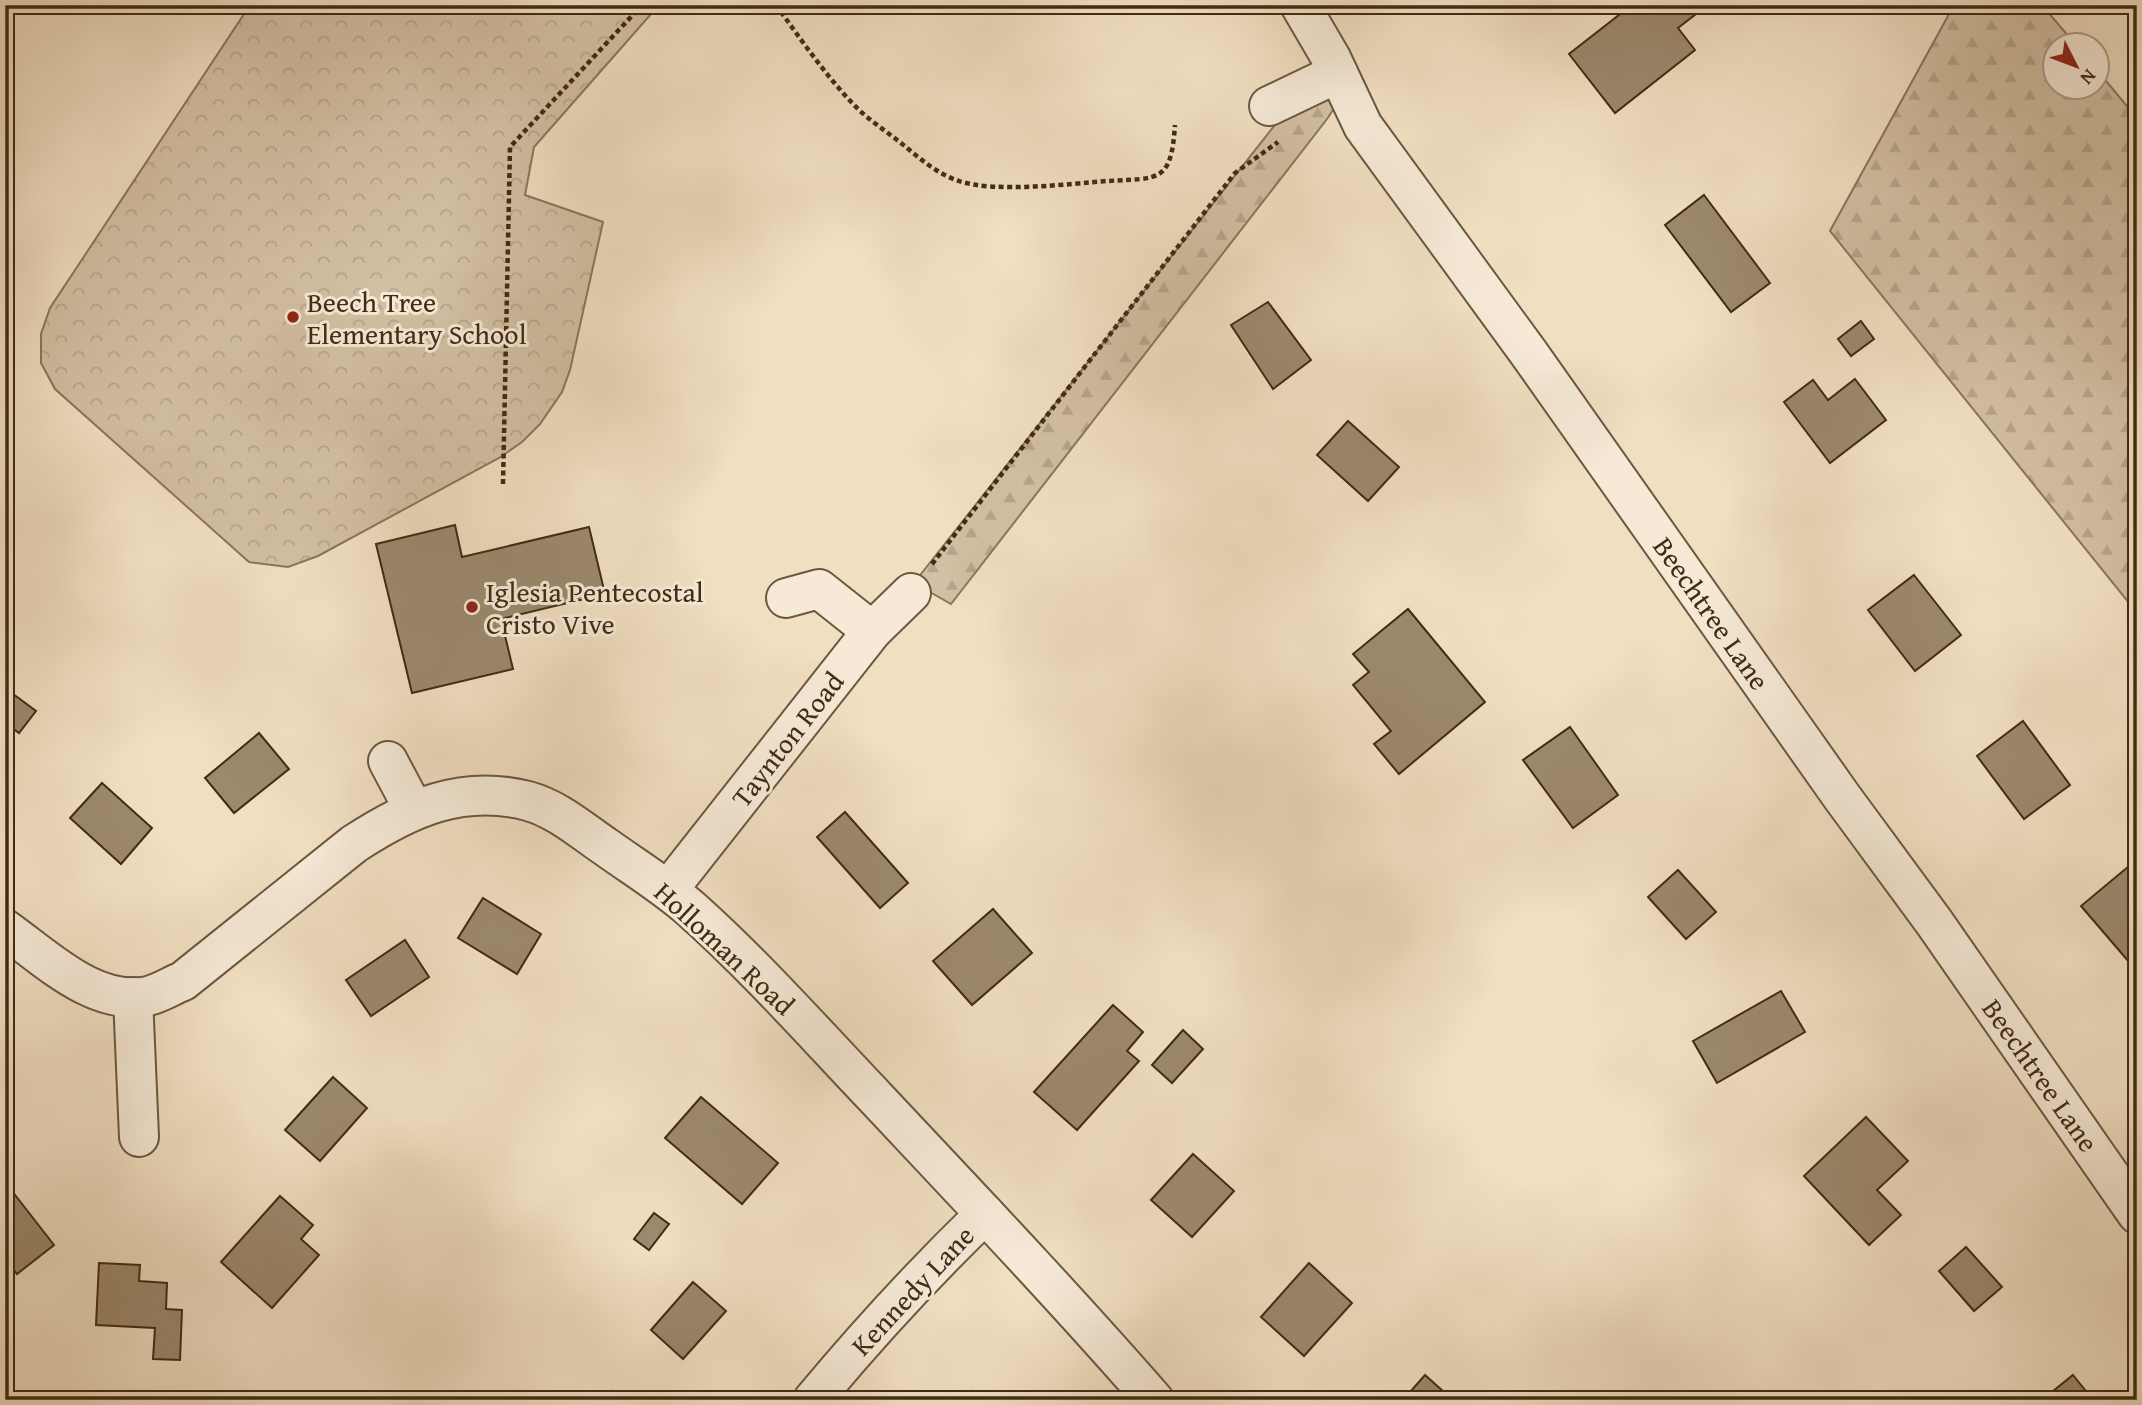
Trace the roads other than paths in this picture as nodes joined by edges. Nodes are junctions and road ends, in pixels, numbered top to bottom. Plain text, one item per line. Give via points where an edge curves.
1 (1300, 5) edge
2 (1338, 73) junction
3 (1279, 120) road end
4 (911, 593) road end
5 (786, 598) dead end
6 (872, 631) junction
7 (388, 761) dead end
8 (414, 810) junction
9 (668, 890) junction
10 (5, 929) edge
11 (133, 997) junction
12 (139, 1137) dead end
13 (985, 1214) junction
14 (2137, 1214) edge
15 (813, 1400) edge
16 (1154, 1400) edge

1 - 2 street, Beechtree Lane
2 - 3 street
2 - 14 street, Beechtree Lane via 1363,126 1934,922
4 - 6 street, Taynton Road
5 - 6 street via 818,589
6 - 9 street, Taynton Road
7 - 8 street
8 - 9 street, Holloman Road via 465,796 505,796 531,802 556,812
8 - 11 street, Holloman Road via 354,844 183,981
9 - 13 street, Holloman Road via 783,1000
10 - 11 street via 76,979 113,996
11 - 12 street
13 - 15 street, Kennedy Lane via 891,1309
13 - 16 street, Holloman Road

